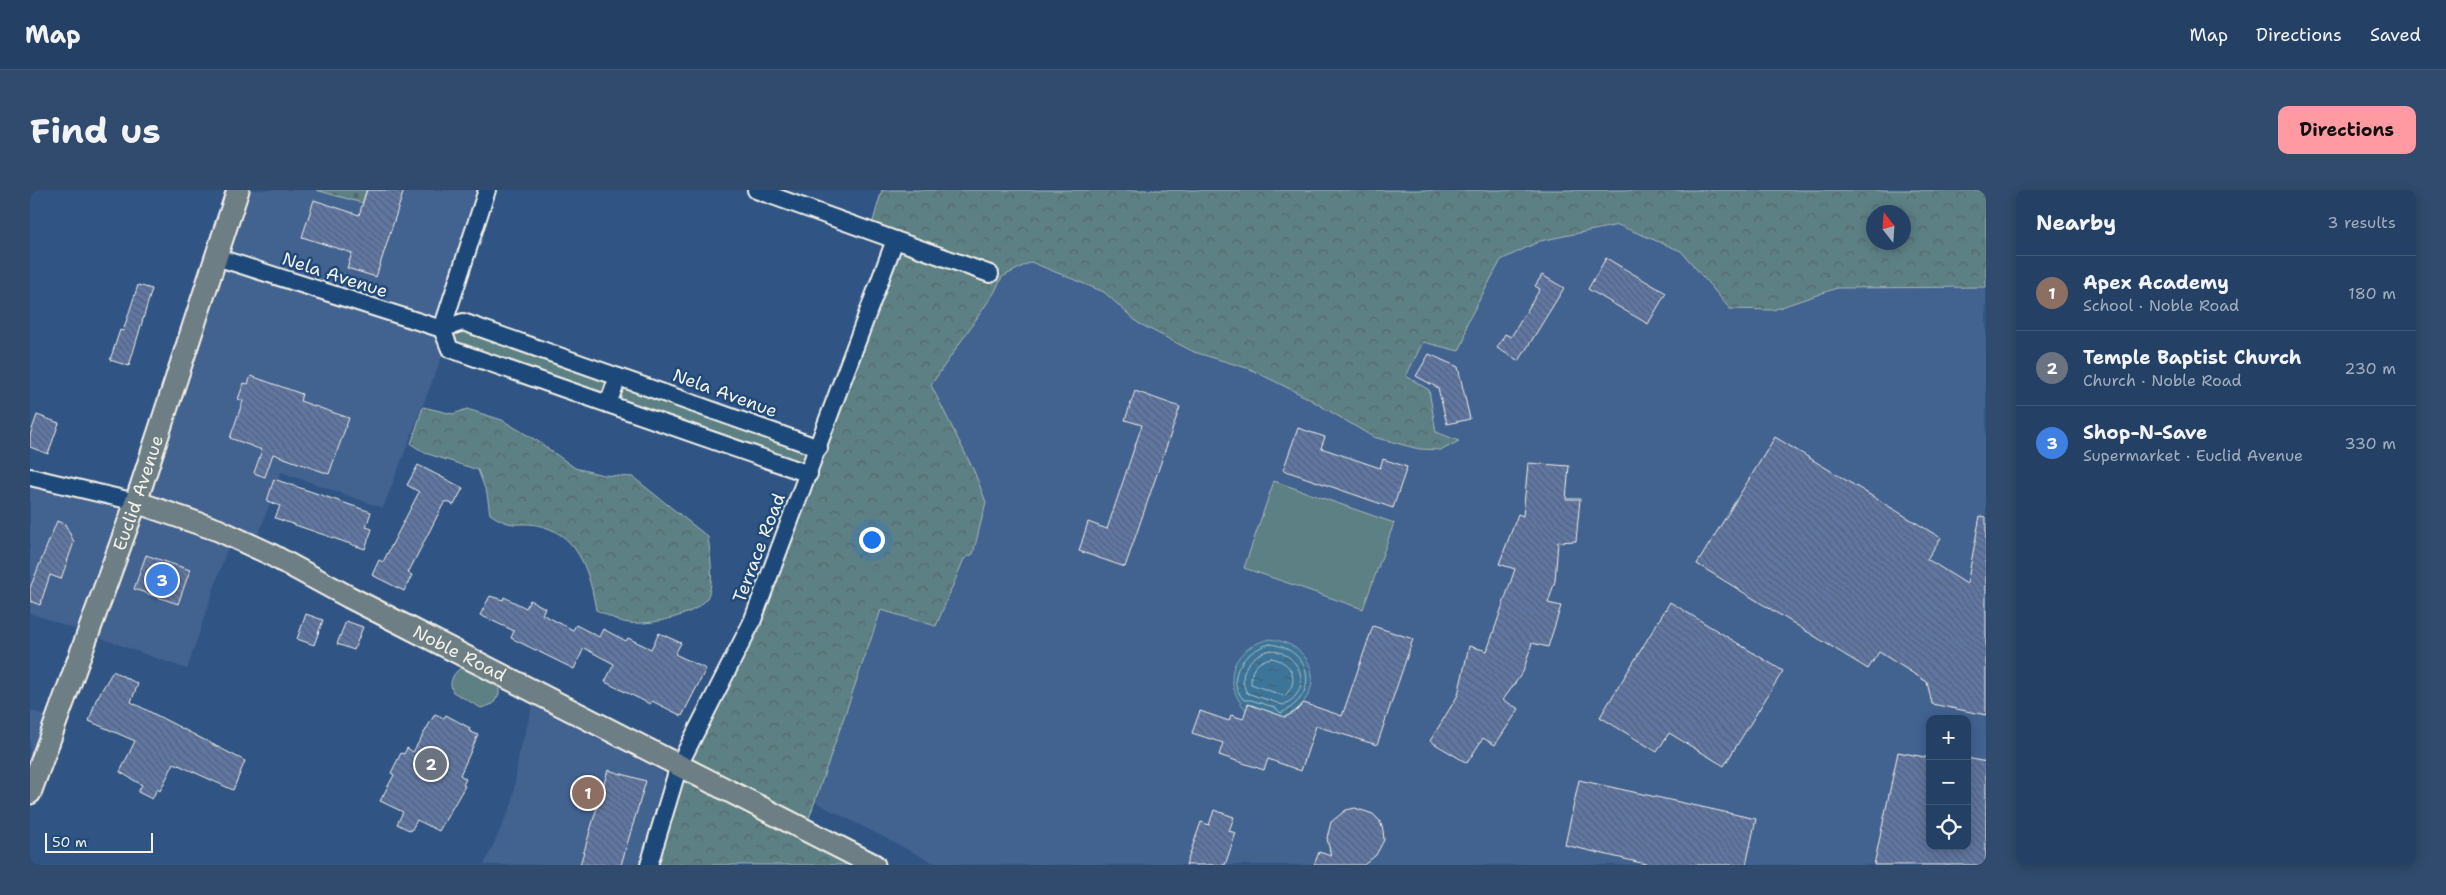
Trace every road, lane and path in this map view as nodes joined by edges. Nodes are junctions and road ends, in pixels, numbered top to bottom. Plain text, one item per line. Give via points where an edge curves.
1 (238, 190) edge
2 (486, 190) edge
3 (756, 190) edge
4 (895, 240) junction
5 (216, 257) junction
6 (990, 274) dead end
7 (442, 329) junction
8 (618, 377) junction
9 (608, 404) junction
10 (819, 448) junction
11 (809, 474) junction
12 (30, 477) edge
13 (136, 502) junction
14 (680, 765) junction
15 (30, 793) edge
16 (649, 865) edge
17 (874, 865) edge

1 - 5 main road, Euclid Avenue
2 - 7 street
3 - 4 street
4 - 6 street
4 - 10 street, Terrace Road
5 - 7 street, Nela Avenue
5 - 13 main road, Euclid Avenue
7 - 8 street, Nela Avenue via 463,322
7 - 9 street via 450,349
8 - 9 street
8 - 10 street, Nela Avenue
9 - 11 street
10 - 11 street, Terrace Road
11 - 14 street, Terrace Road via 752,622
12 - 13 street, Noble Road
13 - 14 main road, Noble Road via 218,530 268,554
13 - 15 main road, Euclid Avenue
14 - 16 street, Terrace Road
14 - 17 main road, Noble Road

